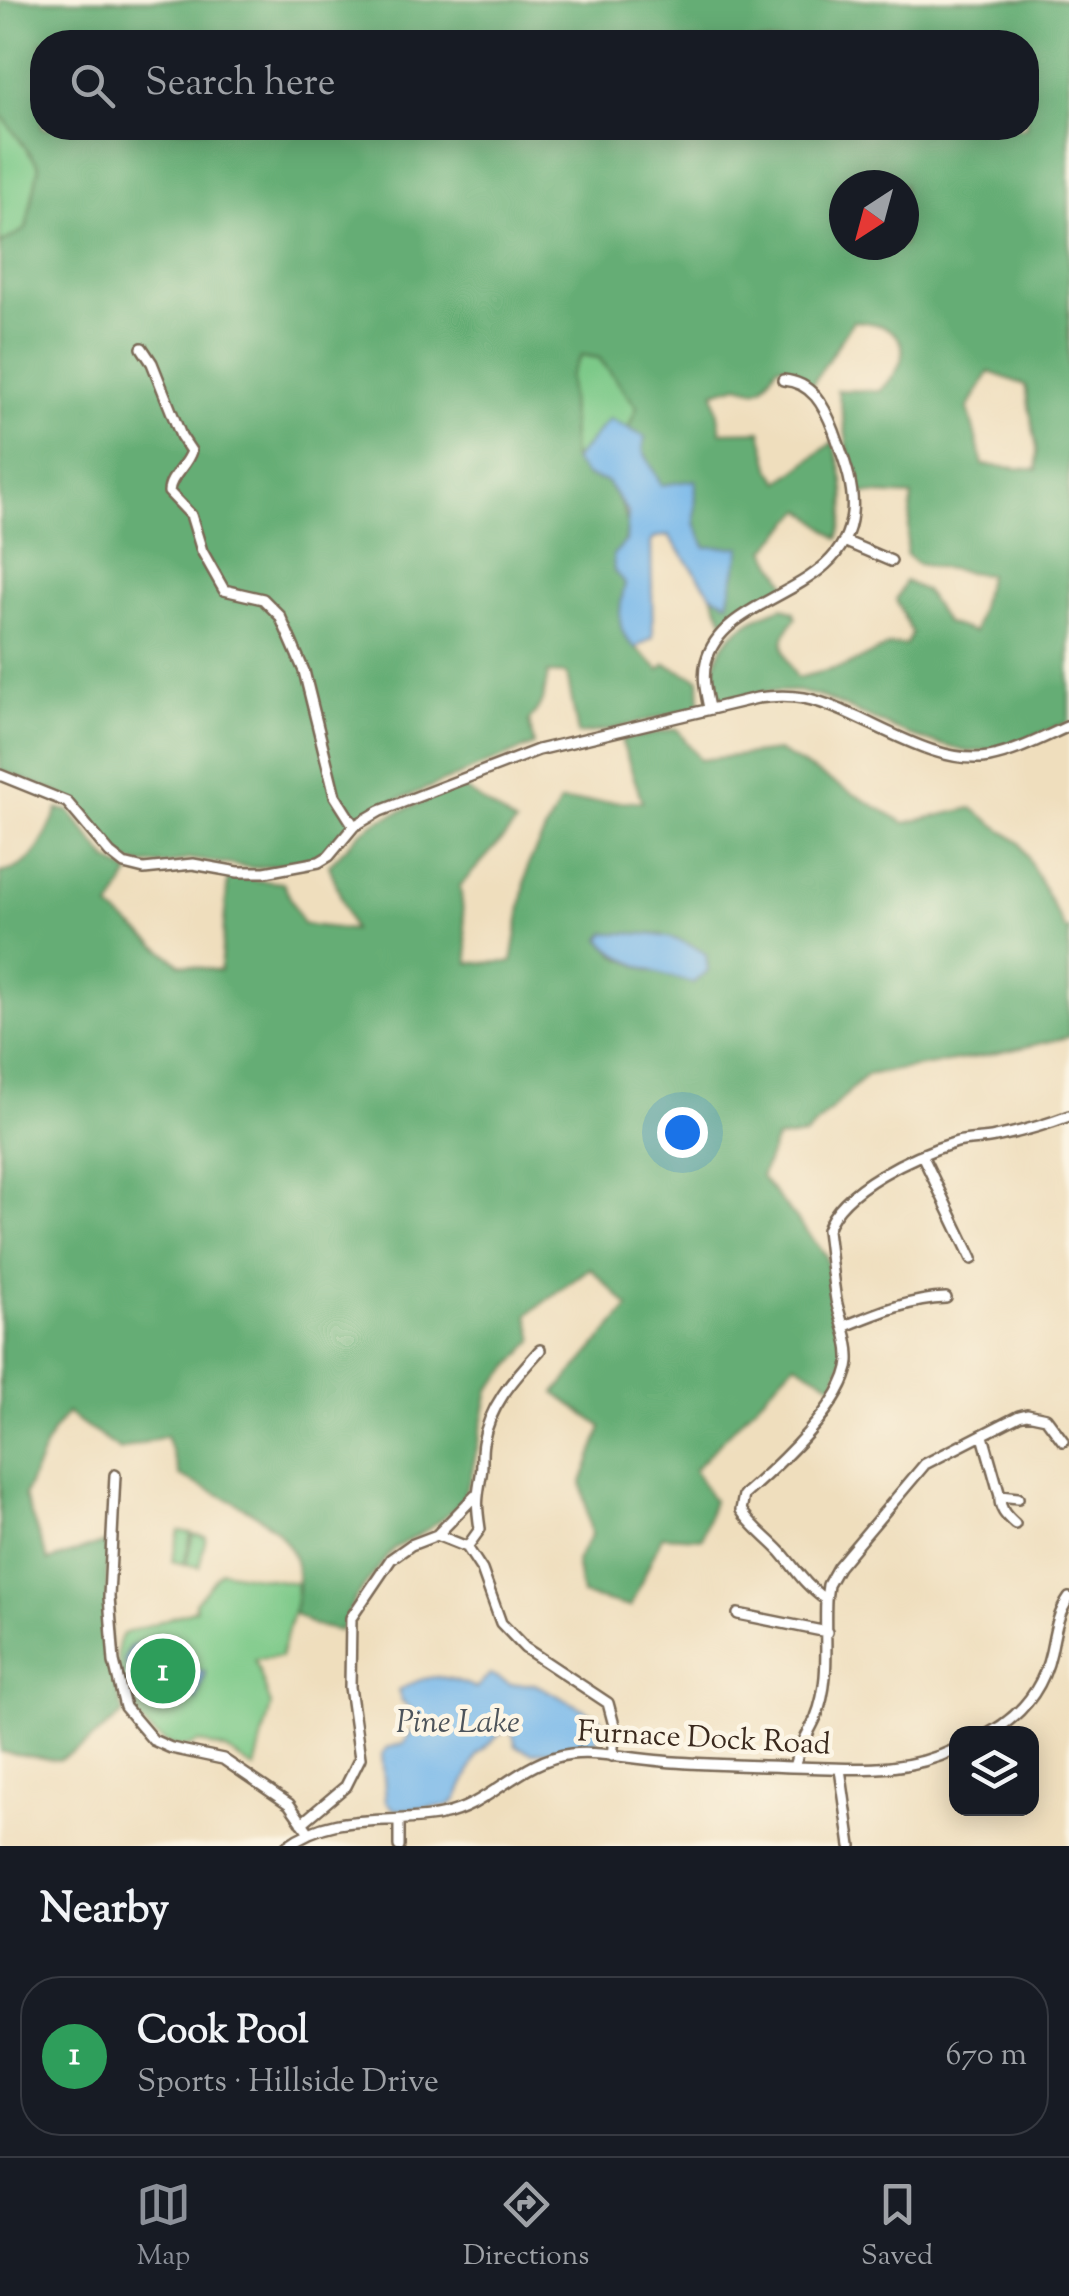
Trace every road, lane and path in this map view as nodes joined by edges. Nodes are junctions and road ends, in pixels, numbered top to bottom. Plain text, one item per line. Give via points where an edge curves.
1 (142, 348) dead end
2 (783, 380) dead end
3 (844, 541) junction
4 (890, 561) dead end
5 (709, 708) junction
6 (1069, 726) edge
7 (0, 774) edge
8 (354, 826) junction
9 (1069, 1116) edge
10 (923, 1156) junction
11 (972, 1259) dead end
12 (946, 1298) dead end
13 (845, 1326) junction
14 (540, 1350) dead end
15 (983, 1436) junction
16 (1063, 1441) dead end
17 (115, 1475) dead end
18 (476, 1496) junction
19 (1000, 1496) junction
20 (1018, 1498) dead end
21 (1015, 1524) dead end
22 (437, 1536) junction
23 (467, 1547) junction
24 (1069, 1598) edge
25 (826, 1600) junction
26 (738, 1614) dead end
27 (827, 1632) junction
28 (1000, 1726) edge
29 (949, 1752) edge
30 (612, 1756) junction
31 (794, 1766) junction
32 (840, 1768) junction
33 (399, 1820) junction
34 (305, 1827) junction
35 (286, 1846) edge
36 (400, 1846) edge
37 (851, 1846) edge

1 - 8 street via 191,451 169,492 191,515 224,590 262,600 280,616 304,672 335,796
2 - 3 street via 806,386 831,424 851,488
3 - 4 street
3 - 5 street via 818,570 745,615 716,642 706,661
5 - 6 street via 772,696 803,698 918,744 977,758
5 - 8 street via 538,750
7 - 8 street via 67,802 116,858 144,870 310,866
9 - 10 street
10 - 11 street
10 - 13 street via 860,1186 830,1221 836,1302
12 - 13 street via 927,1298
13 - 25 street via 849,1361 831,1405 744,1495 740,1510
14 - 18 street via 494,1408
15 - 16 street via 1027,1414 1046,1418
15 - 19 street
15 - 25 street via 938,1455 914,1474 838,1567
17 - 34 street via 109,1597 125,1707 153,1740 223,1760 289,1804
18 - 22 street
18 - 23 street via 480,1529
19 - 20 street
19 - 21 street
22 - 23 street
22 - 34 street via 397,1553 351,1618 350,1687 360,1758 346,1786
23 - 30 street via 501,1623 525,1648 608,1703 615,1729
24 - 28 street via 1036,1690
25 - 27 street
26 - 27 street
27 - 31 street via 816,1717
29 - 32 street, Furnace Dock Road via 903,1768
30 - 31 street, Furnace Dock Road
30 - 33 street, Furnace Dock Road via 548,1759 466,1808
31 - 32 street, Furnace Dock Road
32 - 37 street
33 - 34 street, Furnace Dock Road
33 - 36 street
34 - 35 street, Furnace Dock Road

